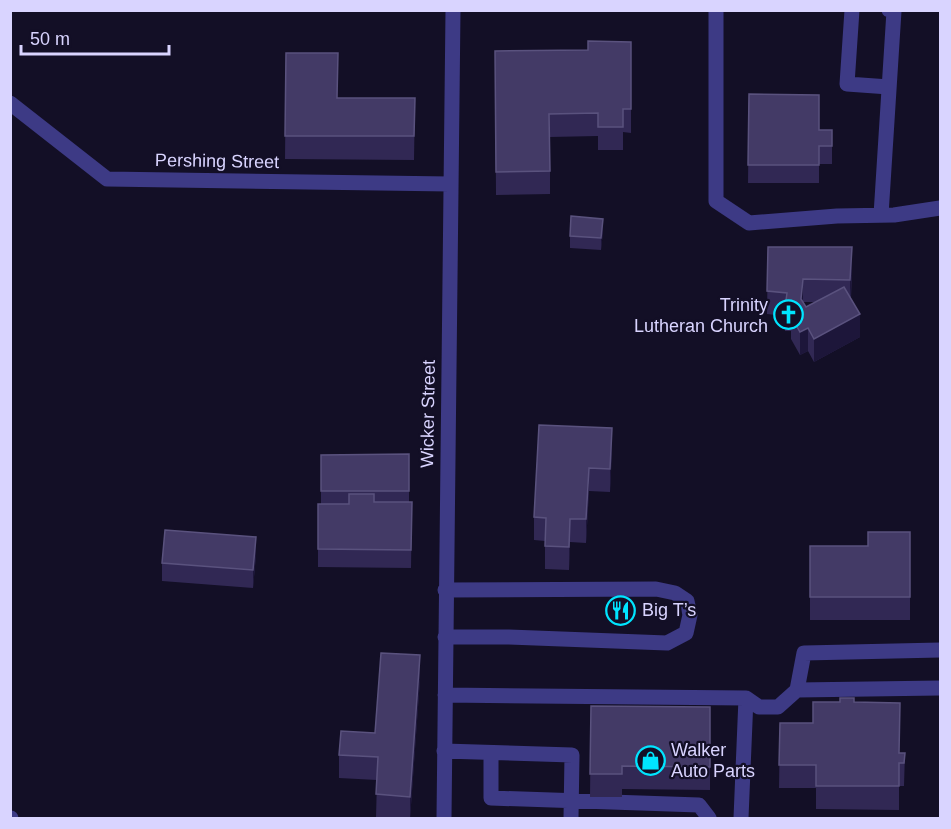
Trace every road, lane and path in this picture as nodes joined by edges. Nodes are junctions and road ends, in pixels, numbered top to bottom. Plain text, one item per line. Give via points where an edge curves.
1 (453, 10) edge
2 (716, 10) edge
3 (852, 10) edge
4 (889, 10) edge
5 (889, 87) junction
6 (10, 103) edge
7 (450, 184) junction
8 (940, 208) edge
9 (881, 215) junction
10 (445, 590) junction
11 (445, 637) junction
12 (940, 650) edge
13 (940, 688) edge
14 (797, 690) junction
15 (445, 695) junction
16 (746, 698) junction
17 (444, 751) junction
18 (491, 753) junction
19 (572, 802) junction
20 (444, 819) edge
21 (572, 819) edge
22 (709, 819) edge
23 (741, 819) edge

1 - 7 street, Wicker Street
2 - 9 street via 716,201 748,223
3 - 5 street via 847,84
4 - 5 street via 894,11
5 - 9 street
6 - 7 street, Pershing Street via 107,179
7 - 10 street, Wicker Street
8 - 9 street
10 - 11 street, Wicker Street
10 - 11 street via 656,589 675,593 687,601 690,615 686,633 667,643
11 - 15 street, Wicker Street
12 - 14 street via 804,653
13 - 14 street
14 - 16 street via 778,707 759,707
15 - 16 street
15 - 17 street, Wicker Street
16 - 23 street
17 - 18 street
17 - 20 street, Wicker Street
18 - 19 street via 491,798
18 - 19 street via 572,755
19 - 21 street
19 - 22 street via 699,805

